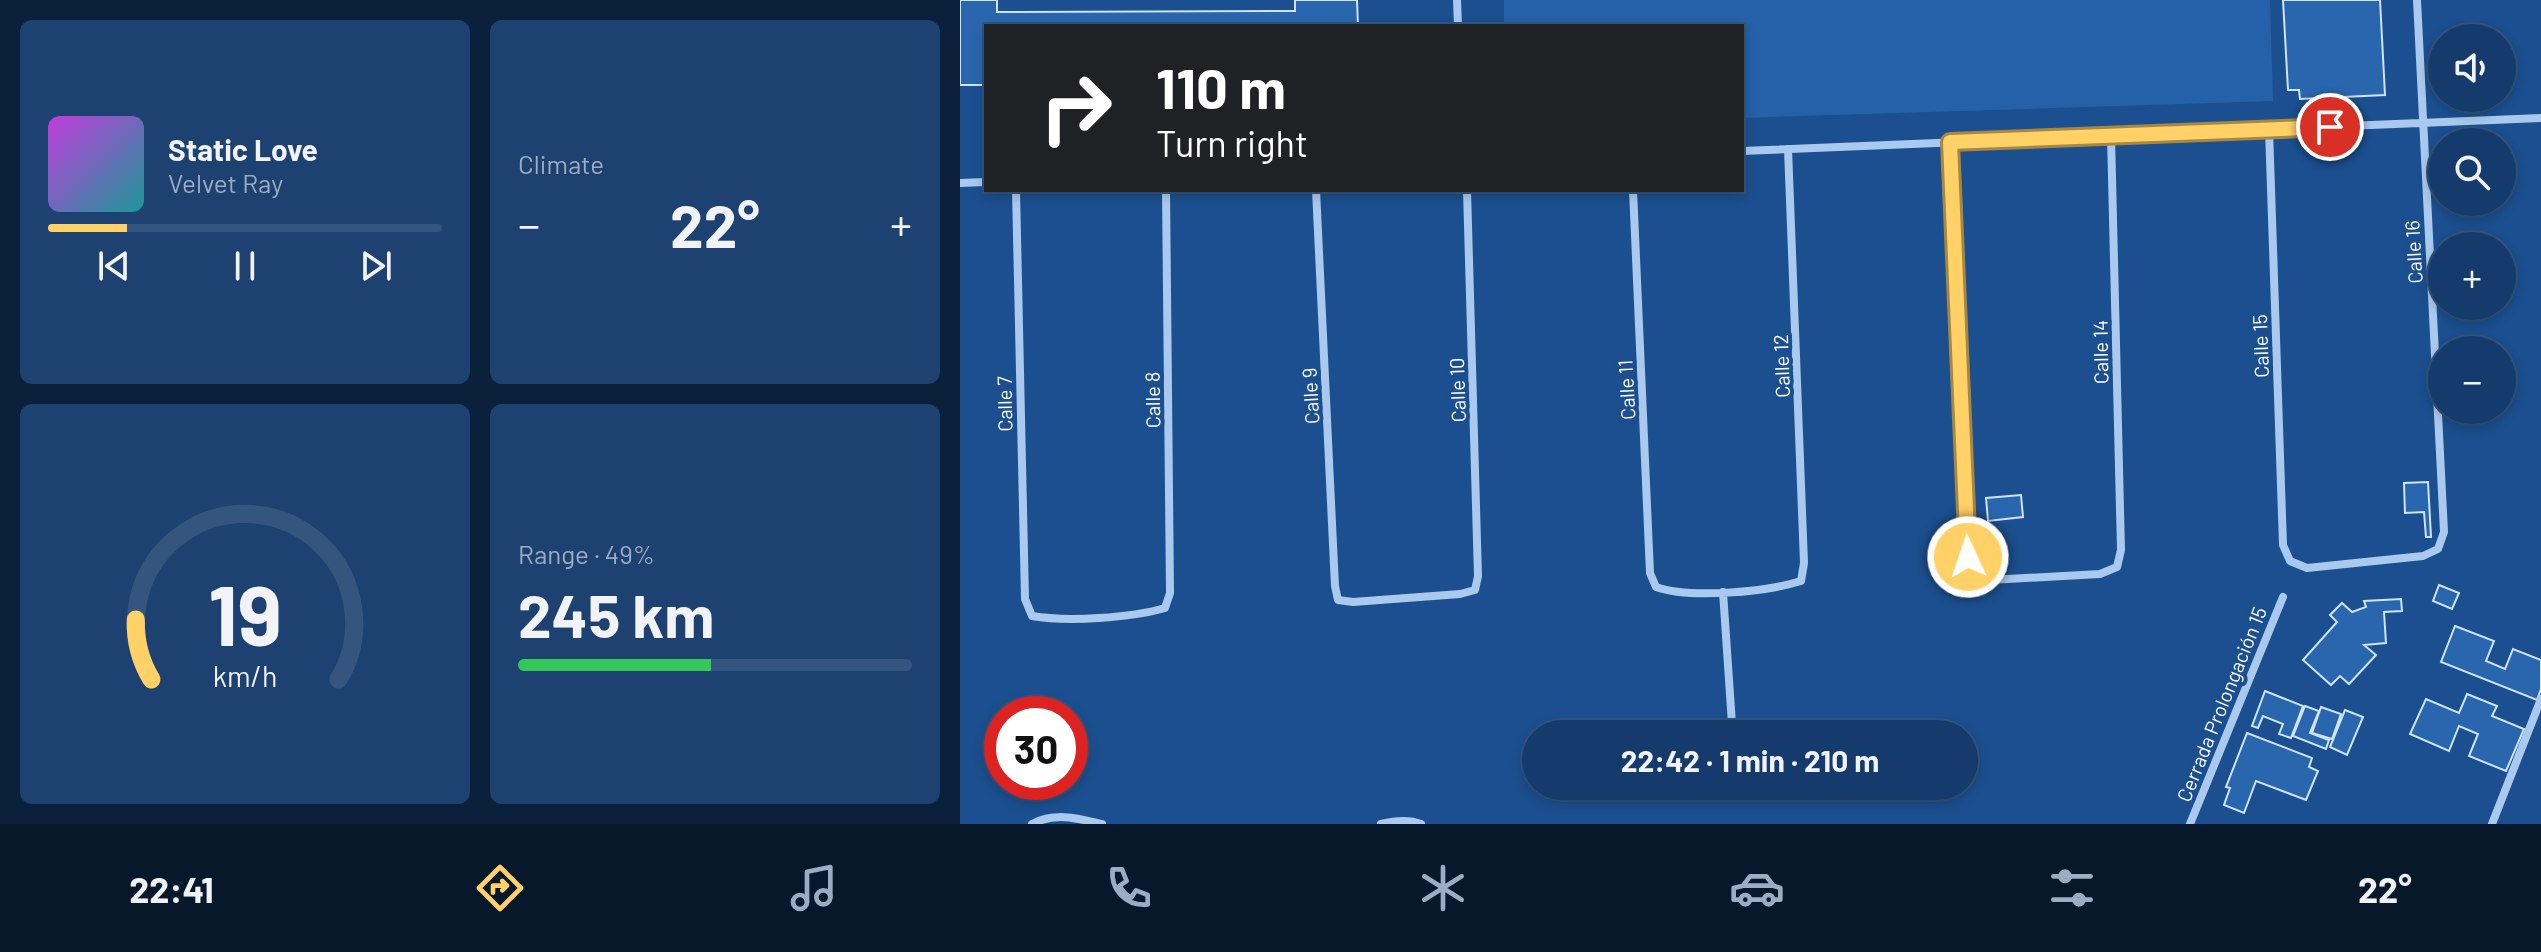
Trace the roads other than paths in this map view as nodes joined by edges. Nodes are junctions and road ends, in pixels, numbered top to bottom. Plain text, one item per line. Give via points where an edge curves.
1 (1457, 0) edge
2 (2417, 0) edge
3 (1458, 24) edge
4 (2541, 118) edge
5 (2422, 123) junction
6 (2269, 129) junction
7 (2111, 136) junction
8 (1950, 142) junction
9 (1788, 149) junction
10 (1744, 151) edge
11 (984, 182) edge
12 (960, 183) edge
13 (1016, 192) edge
14 (1166, 192) edge
15 (1316, 192) edge
16 (1467, 192) edge
17 (1633, 192) edge
18 (2290, 561) joint
19 (1475, 590) joint
20 (1723, 592) junction
21 (2283, 597) dead end
22 (1165, 608) joint
23 (2541, 699) edge
24 (1732, 720) edge
25 (1032, 824) edge
26 (1102, 824) edge
27 (1381, 824) edge
28 (1421, 824) edge
29 (2190, 824) edge
30 (2492, 824) edge

1 - 3 street
2 - 5 street, Calle 16
4 - 5 street
5 - 6 street
5 - 18 street, Calle 16 via 2444,532 2438,549 2423,556 2307,568
6 - 7 street
6 - 18 street, Calle 15 via 2283,545
7 - 8 street
7 - 8 street, Calle 14 via 2121,550 2117,567 2100,574 1989,580 1973,573 1968,557
8 - 9 street
9 - 10 street
9 - 20 street, Calle 12 via 1804,563 1801,581
11 - 12 street
13 - 22 street, Calle 7 via 1025,599 1032,616 1050,619 1146,614
14 - 22 street, Calle 8 via 1170,593
15 - 19 street, Calle 9 via 1338,600
16 - 19 street, Calle 10
17 - 20 street, Calle 11 via 1650,573 1656,587 1669,592
20 - 24 street
21 - 29 street, Cerrada Prolongación 15
23 - 30 street
25 - 26 street via 1071,817
27 - 28 street

